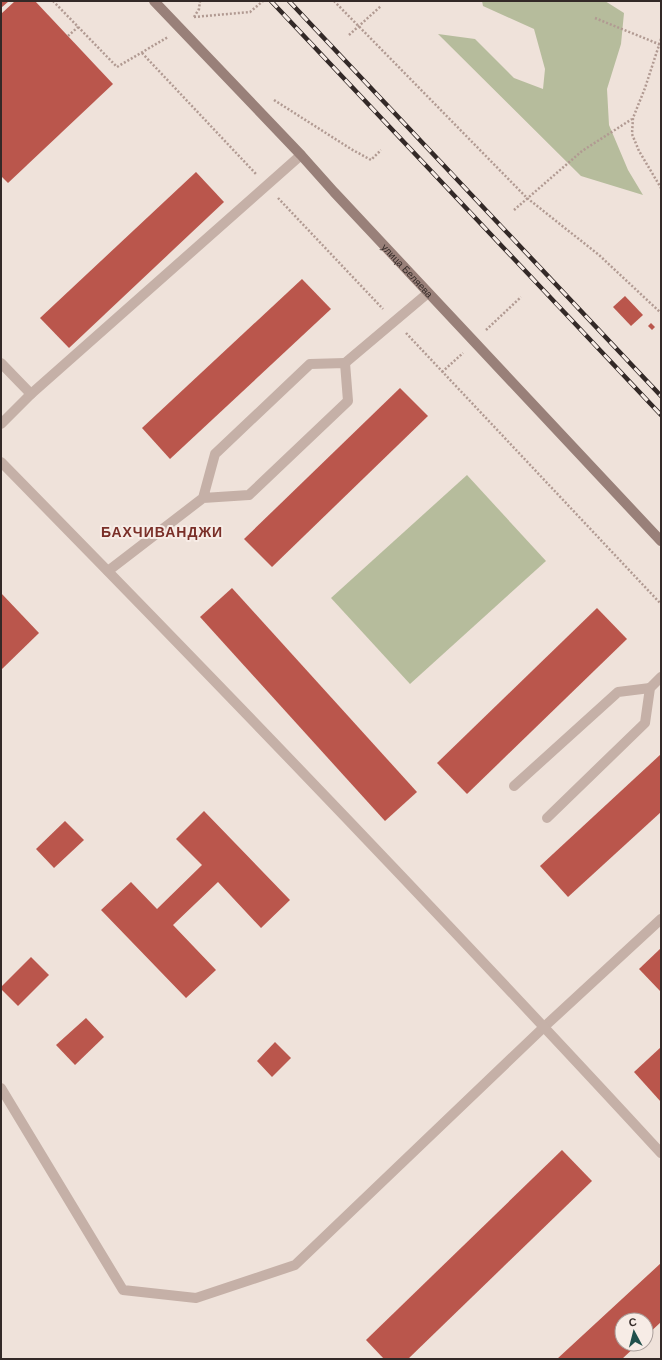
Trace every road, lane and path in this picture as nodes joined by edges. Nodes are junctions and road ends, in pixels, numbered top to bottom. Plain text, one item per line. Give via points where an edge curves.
1 (53, 1) edge
2 (154, 1) edge
3 (200, 1) edge
4 (262, 1) edge
5 (334, 1) edge
6 (381, 6) dead end
7 (194, 18) junction
8 (595, 18) dead end
9 (200, 23) dead end
10 (359, 26) junction
11 (78, 27) junction
12 (349, 35) dead end
13 (68, 36) dead end
14 (168, 37) dead end
15 (661, 39) edge
16 (660, 44) edge
17 (269, 95) dead end
18 (633, 118) junction
19 (381, 150) dead end
20 (301, 155) junction
21 (661, 188) edge
22 (527, 198) junction
23 (514, 210) dead end
24 (428, 292) junction
25 (521, 297) dead end
26 (508, 309) dead end
27 (661, 313) edge
28 (1, 363) edge
29 (345, 363) junction
30 (31, 394) junction
31 (1, 424) edge
32 (1, 462) edge
33 (203, 498) junction
34 (661, 541) edge
35 (108, 571) junction
36 (661, 677) edge
37 (650, 688) junction
38 (514, 786) dead end
39 (546, 818) dead end
40 (661, 919) edge
41 (544, 1027) junction
42 (1, 1088) edge
43 (661, 1153) edge

1 - 11 path
2 - 20 street, улица Беляева
3 - 7 path
4 - 7 path via 250,12
5 - 10 path
6 - 10 path
7 - 9 path
8 - 16 path
10 - 12 path
10 - 22 path
11 - 13 path
11 - 14 path via 116,67
15 - 16 path
16 - 18 path
17 - 19 path via 311,124 372,160
18 - 21 path via 632,134
18 - 22 path via 582,151
20 - 24 street, улица Беляева
20 - 30 street
22 - 23 path
22 - 27 path via 599,255
24 - 29 street
24 - 34 street, улица Беляева
25 - 26 path
28 - 30 street
29 - 33 street via 310,364 220,448 215,454
29 - 33 street via 348,401 249,495
30 - 31 street
32 - 35 street
33 - 35 street
35 - 41 street
36 - 37 street
37 - 38 street via 618,692
37 - 39 street via 646,723
40 - 41 street
41 - 42 street via 296,1265 196,1298 124,1290
41 - 43 street

